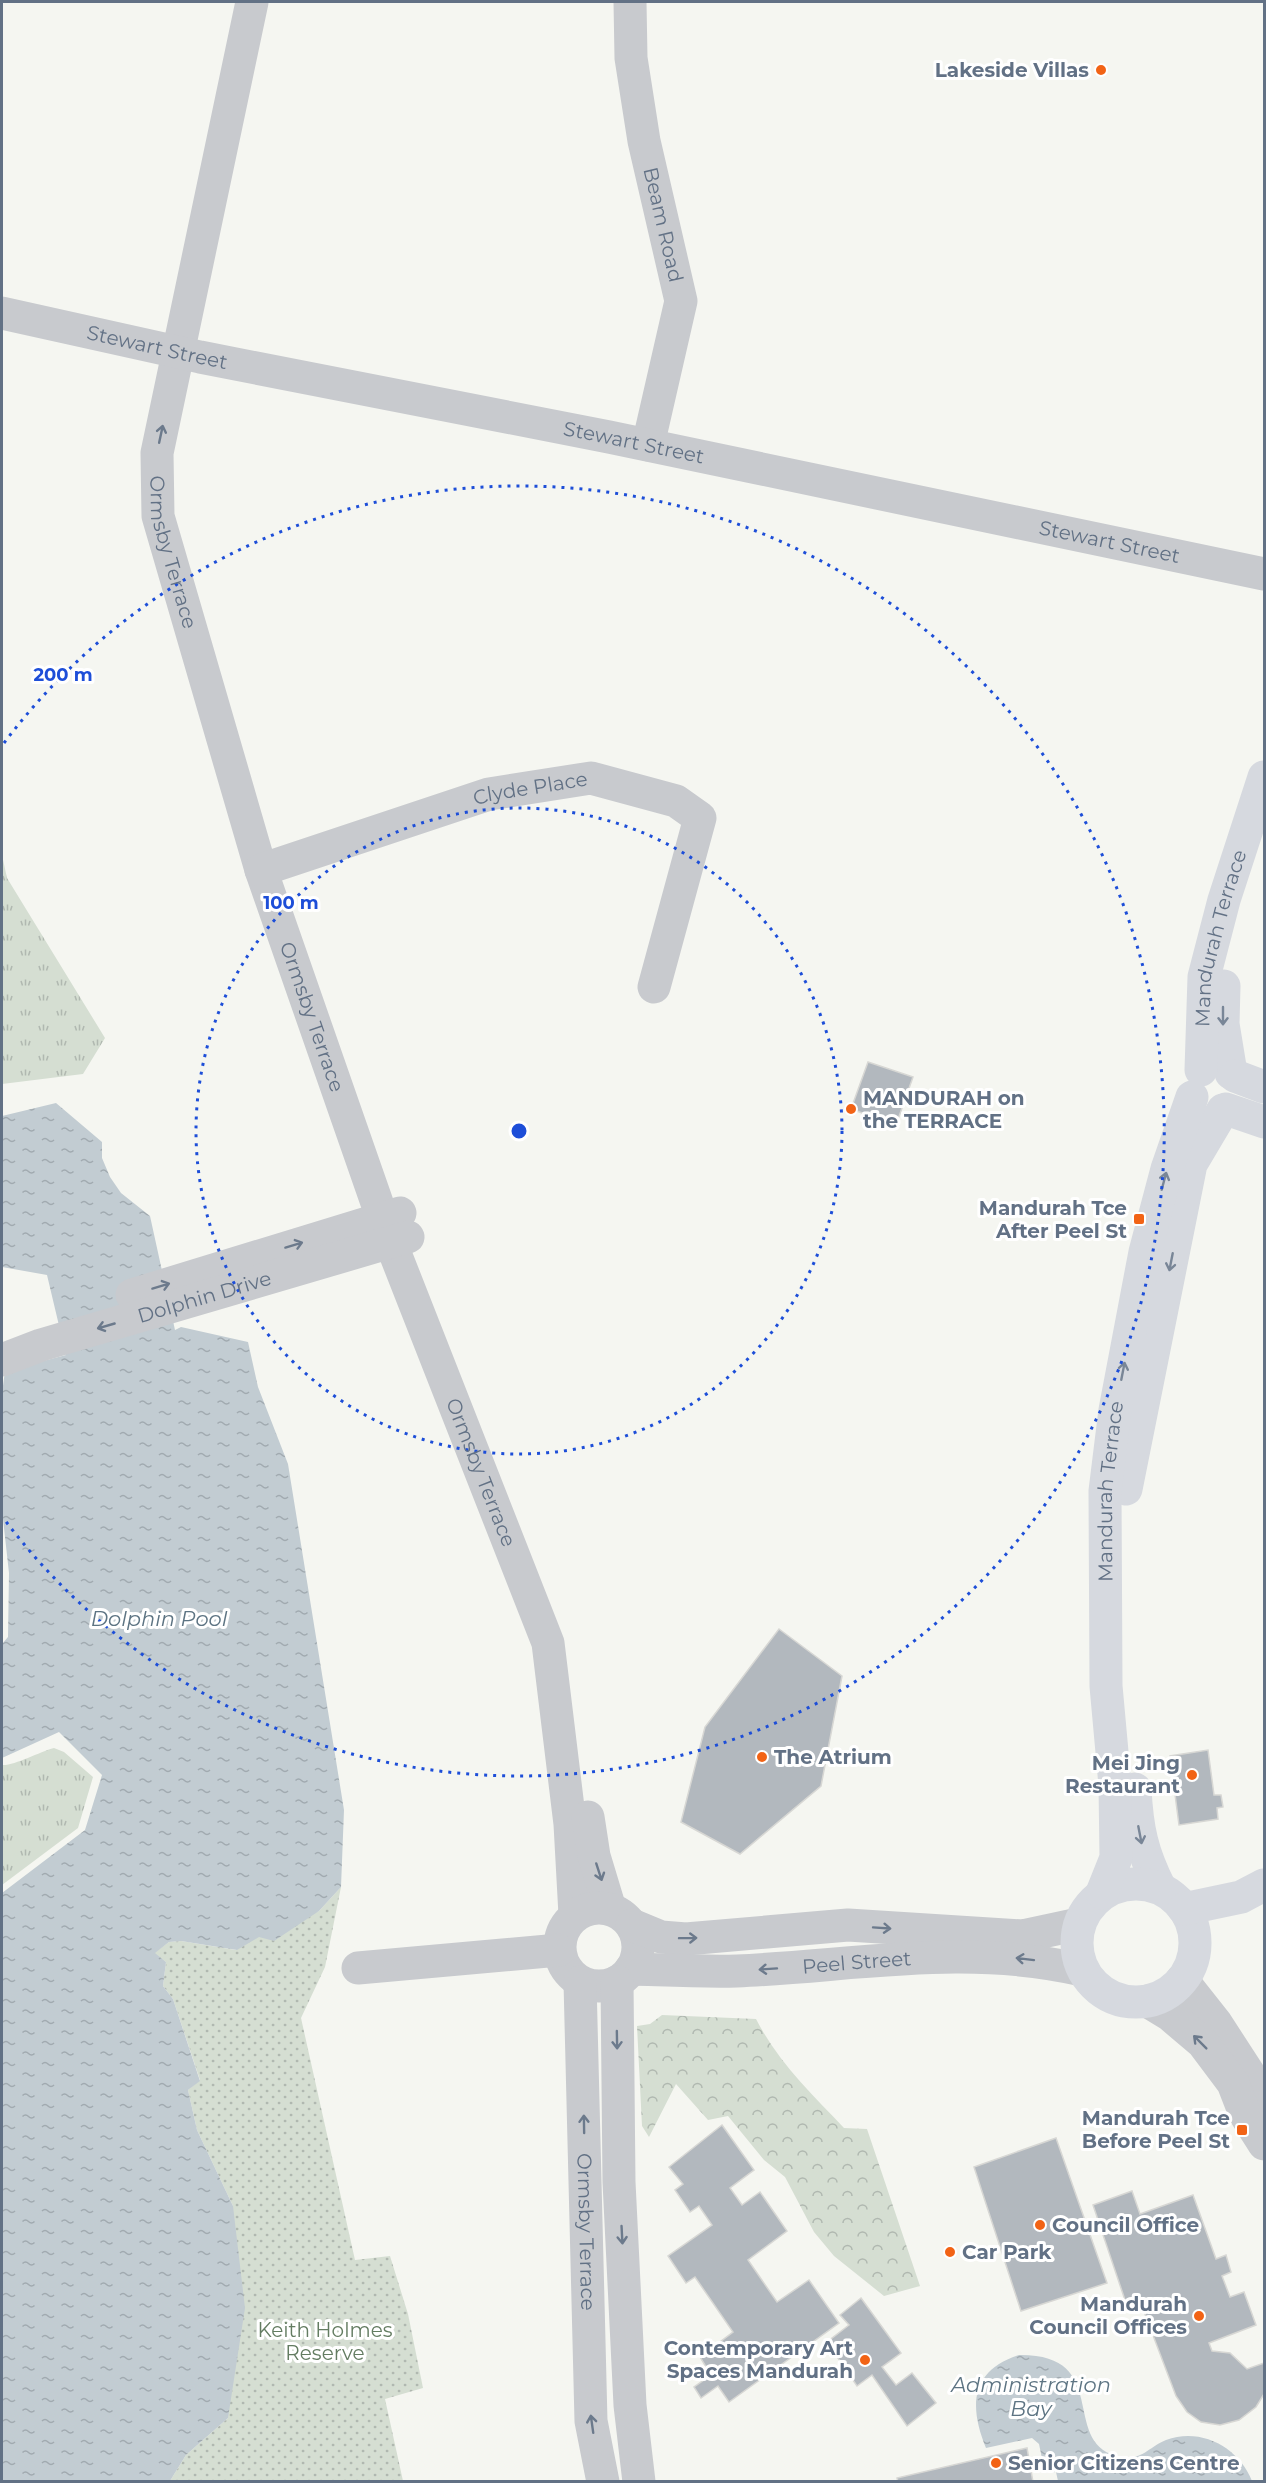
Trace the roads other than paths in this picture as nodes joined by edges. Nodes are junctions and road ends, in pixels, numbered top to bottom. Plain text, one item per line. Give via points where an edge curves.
1 (252, 2) edge
2 (270, 2) edge
3 (630, 2) edge
4 (2, 313) edge
5 (189, 354) junction
6 (648, 445) junction
7 (1264, 574) edge
8 (1264, 777) edge
9 (1264, 837) edge
10 (270, 868) junction
11 (654, 987) dead end
12 (1225, 1080) edge
13 (1225, 1109) junction
14 (1264, 1122) edge
15 (395, 1228) junction
16 (4, 1347) edge
17 (1264, 1885) edge
18 (1160, 1888) junction
19 (1102, 1893) junction
20 (1264, 1906) edge
21 (575, 1915) junction
22 (621, 1917) junction
23 (1190, 1922) junction
24 (1079, 1924) junction
25 (559, 1950) junction
26 (358, 1968) dead end
27 (1083, 1970) junction
28 (624, 1975) junction
29 (1182, 1980) junction
30 (580, 1982) junction
31 (1147, 2001) junction
32 (1264, 2097) edge
33 (1264, 2144) edge
34 (603, 2481) edge
35 (639, 2481) edge

1 - 5 street, Ormsby Terrace
2 - 5 street, Ormsby Terrace
3 - 6 street, Beam Road via 631,58 644,141 681,301
4 - 5 street, Stewart Street
5 - 6 street, Stewart Street
5 - 10 street, Ormsby Terrace via 176,464 184,532
6 - 7 street, Stewart Street
8 - 12 main road, Mandurah Terrace via 1204,977
9 -> 12 main road, Mandurah Terrace via 1242,906 1223,990
10 - 11 street, Clyde Place via 489,794 591,778 676,801 700,818
10 - 15 street, Ormsby Terrace
12 - 13 main road, Mandurah Terrace via 1238,1092
19 -> 12 main road, Mandurah Terrace via 1116,1858 1115,1785 1106,1686 1105,1491 1116,1410 1145,1252 1167,1169
13 - 14 main road
13 -> 18 main road, Mandurah Terrace via 1191,1164 1126,1484 1125,1651 1137,1817 1145,1858
15 - 16 street, Dolphin Drive
15 - 21 street, Ormsby Terrace via 548,1644 570,1824
15 -> 22 street, Ormsby Terrace via 563,1627 594,1856
17 - 23 main road
18 - 19 main road via 1140,1883 1120,1885
18 - 23 main road via 1173,1897
19 - 24 main road
20 - 23 main road
21 - 22 street via 598,1907
21 - 25 street via 566,1925
22 -> 24 street, Peel Street via 661,1937 686,1939 830,1926 1023,1936
22 - 28 street via 638,1947
23 - 29 main road via 1190,1966
24 - 27 main road via 1076,1939
25 - 26 street
25 - 30 street via 562,1962
27 -> 28 street, Peel Street via 1019,1958 974,1956
27 - 31 main road via 1103,1993 1132,2002
28 - 30 street via 598,1986
28 -> 35 street, Ormsby Terrace via 620,2205 630,2405
29 - 31 main road
29 - 32 street via 1216,2023
34 -> 30 street, Ormsby Terrace via 591,2421
33 -> 31 street via 1245,2114 1233,2083 1203,2043 1170,2014

